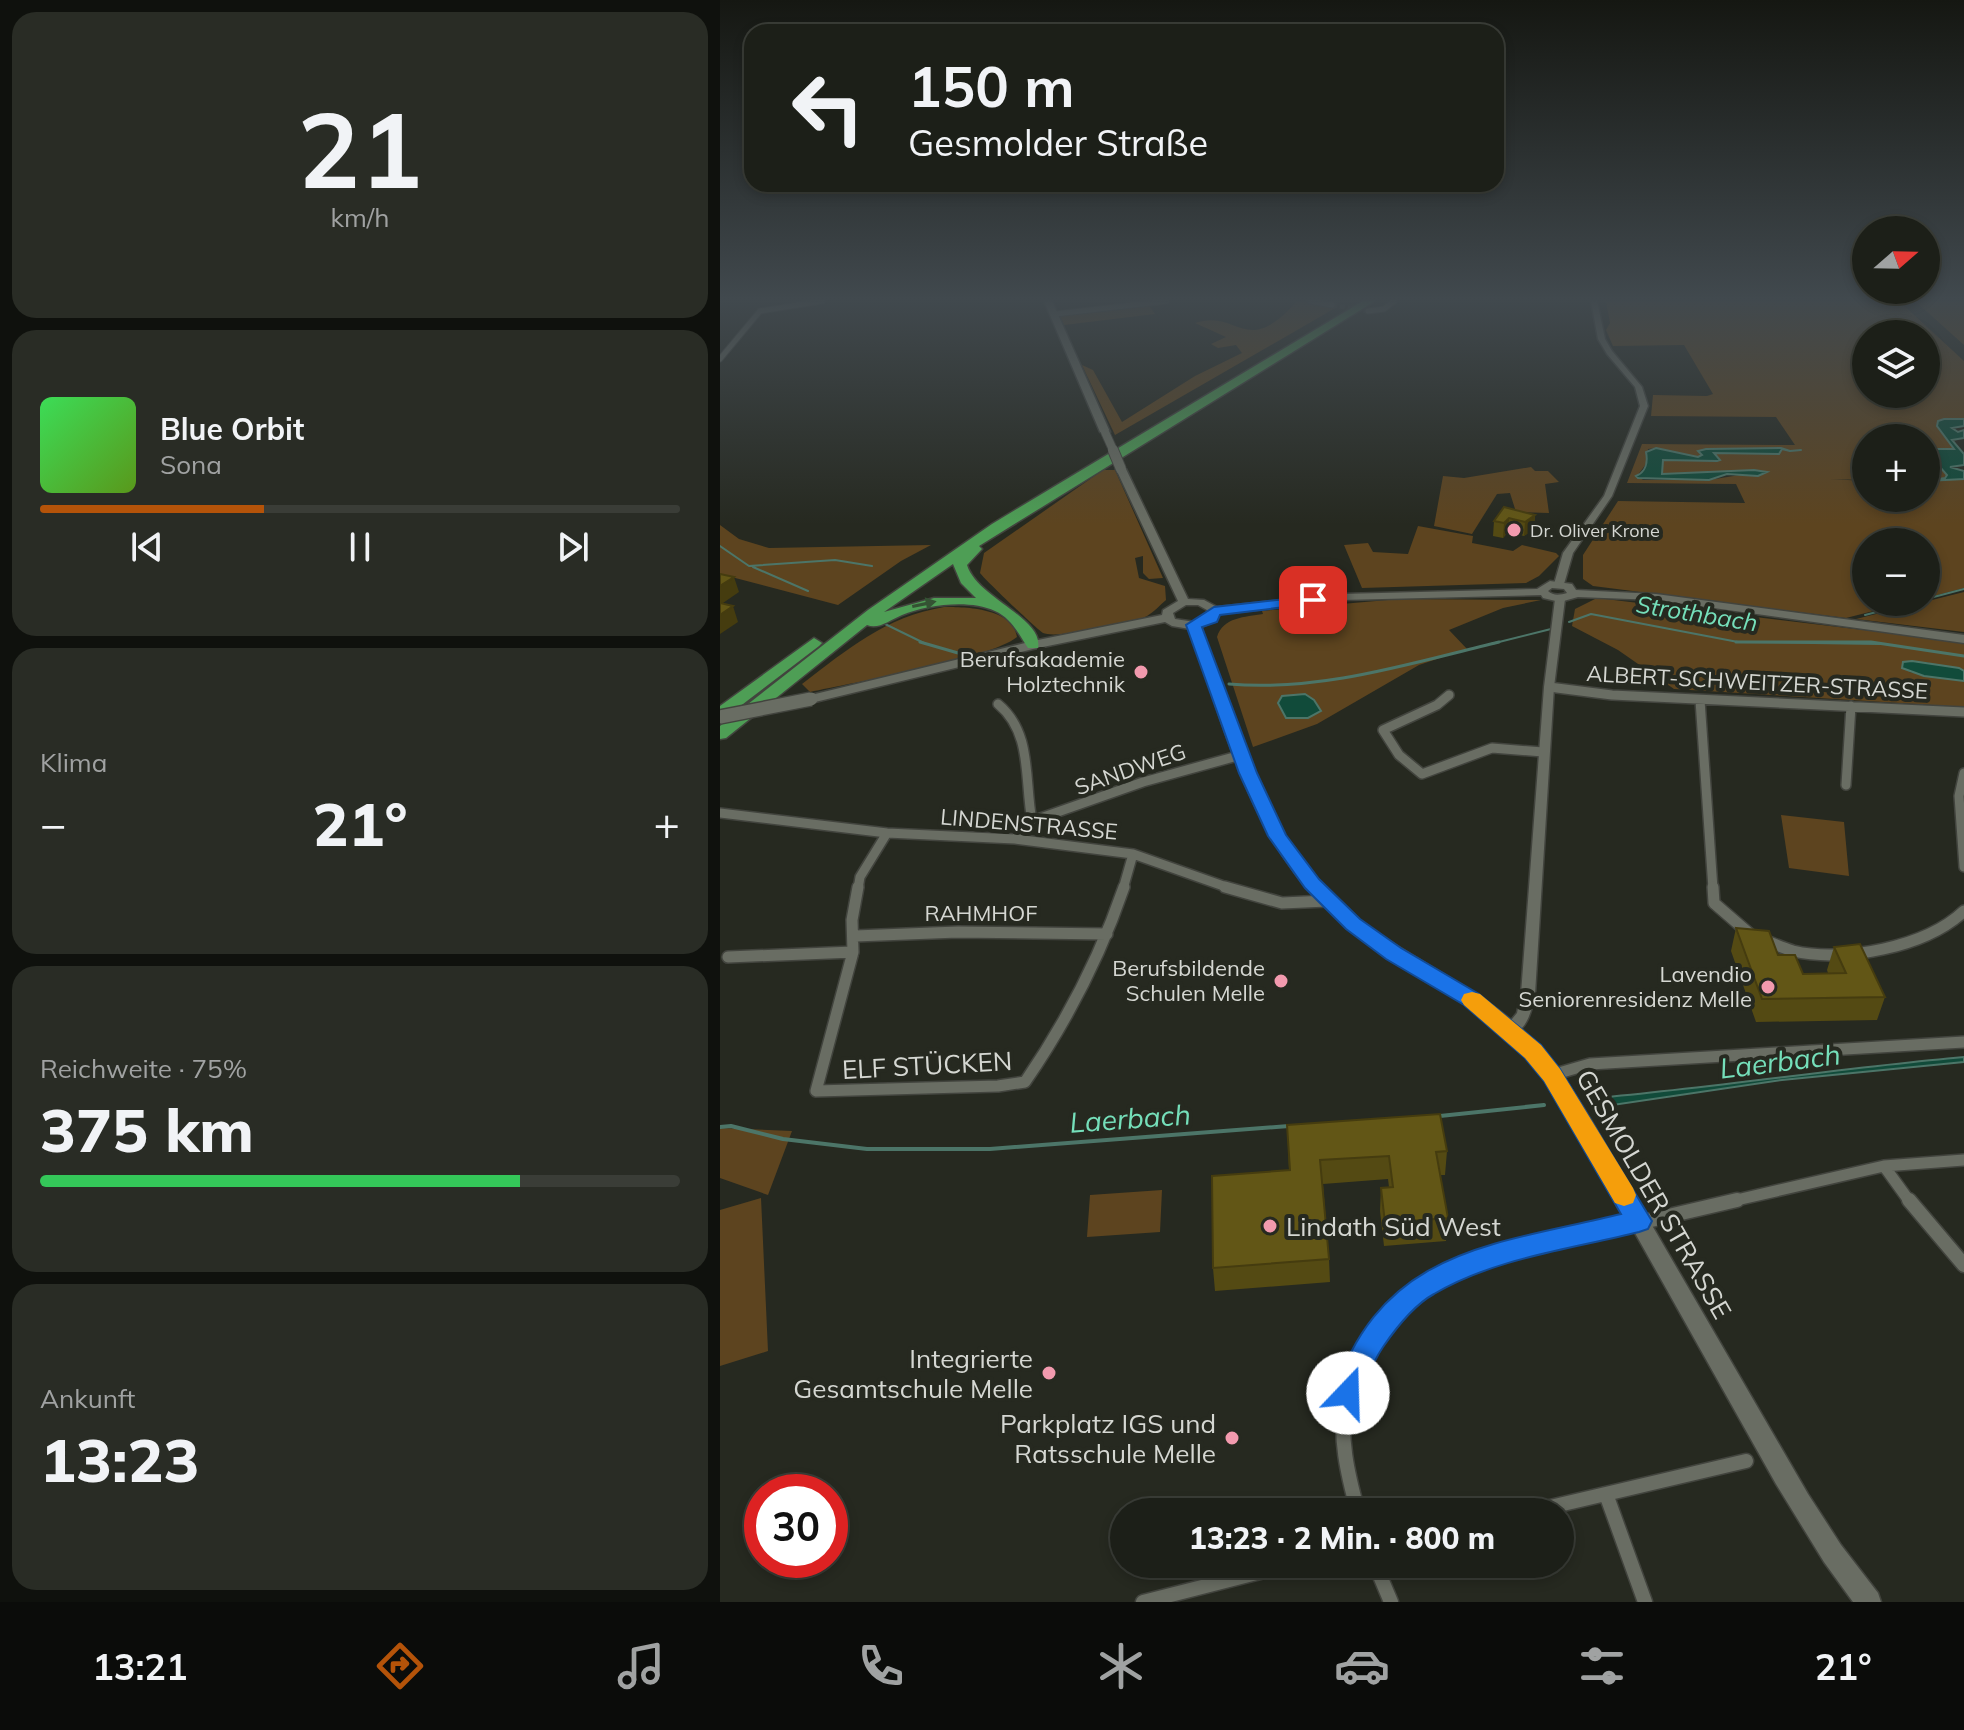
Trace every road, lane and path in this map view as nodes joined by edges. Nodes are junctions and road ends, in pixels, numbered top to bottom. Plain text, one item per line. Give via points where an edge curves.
1 (1081, 376) edge
2 (1242, 376) edge
3 (1247, 376) edge
4 (1632, 376) edge
5 (997, 527) junction
6 (1559, 584) junction
7 (1543, 592) junction
8 (1574, 593) junction
9 (1560, 599) junction
10 (1184, 602) junction
11 (997, 606) junction
12 (1214, 611) junction
13 (1167, 618) junction
14 (1194, 625) junction
15 (1964, 639) edge
16 (1033, 645) junction
17 (828, 647) junction
18 (1549, 687) junction
19 (1449, 695) dead end
20 (1700, 700) junction
21 (998, 704) dead end
22 (1851, 706) junction
23 (1964, 712) edge
24 (720, 716) edge
25 (720, 734) edge
26 (1543, 752) junction
27 (1241, 755) junction
28 (1964, 773) edge
29 (1846, 785) dead end
30 (720, 813) edge
31 (1032, 821) junction
32 (887, 833) junction
33 (1015, 839) junction
34 (1133, 854) junction
35 (1964, 867) edge
36 (1327, 901) junction
37 (1964, 911) edge
38 (1107, 934) junction
39 (855, 936) junction
40 (853, 952) junction
41 (728, 957) dead end
42 (1510, 1030) junction
43 (1964, 1042) edge
44 (1552, 1075) junction
45 (1964, 1160) edge
46 (1884, 1166) junction
47 (1639, 1221) junction
48 (1964, 1265) edge
49 (1746, 1461) dead end
50 (1606, 1494) junction
51 (1355, 1498) edge
52 (1574, 1501) edge
53 (1245, 1578) edge
54 (1381, 1578) edge
55 (1178, 1598) edge
56 (1143, 1602) edge
57 (1391, 1602) edge
58 (1645, 1602) edge
59 (1869, 1602) edge

1 - 10 main road, bridge
2 - 24 highway via 969,535 847,618
3 - 5 highway
4 - 6 street via 1644,406 1608,496 1568,553
5 - 11 highway via 960,564 963,579
5 - 17 highway
6 - 7 main road via 1546,586
6 - 8 main road
7 - 9 main road
7 - 12 main road via 1368,596
8 - 9 main road
8 - 15 main road via 1656,597
9 - 18 street
10 - 12 main road via 1207,604
10 - 13 main road via 1170,609
11 - 16 highway via 1019,623
17 -> 11 highway via 912,606 946,600
12 - 14 main road via 1211,619
13 - 14 main road
13 - 16 main road
14 - 27 main road, GESMOLDER STRASSE
16 - 24 main road, bridge
17 - 25 highway
18 - 20 street, ALBERT-SCHWEITZER-STRASSE
18 - 26 street
19 - 26 street via 1383,730 1412,769 1422,774 1492,748
20 - 22 street, ALBERT-SCHWEITZER-STRASSE
20 - 37 street via 1714,903 1747,933 1797,952 1862,953 1902,944 1956,921
21 - 31 street via 1012,712 1020,726
22 - 23 street, ALBERT-SCHWEITZER-STRASSE
22 - 29 street
26 - 42 street via 1528,994 1524,1015
27 - 31 street, SANDWEG
27 - 36 main road, GESMOLDER STRASSE via 1277,836
28 - 35 street via 1959,796
30 - 32 street, LINDENSTRASSE
31 - 33 street
32 - 33 street, LINDENSTRASSE
32 - 39 street, ELF STÜCKEN via 860,877 852,920
33 - 34 street, LINDENSTRASSE
34 - 36 street, LINDENSTRASSE via 1282,903
34 - 38 street, ELF STÜCKEN
36 - 42 main road, GESMOLDER STRASSE via 1393,953 1472,1000
38 - 39 street, RAHMHOF
38 - 40 street, ELF STÜCKEN via 1048,1050 1025,1082 998,1086 816,1091
39 - 40 street, ELF STÜCKEN
40 - 41 street
42 - 44 main road, GESMOLDER STRASSE
43 - 44 street via 1590,1064
44 - 47 main road, GESMOLDER STRASSE
45 - 46 street
46 - 47 street
46 - 48 street
47 - 51 street via 1474,1261 1422,1286 1397,1308 1357,1365 1348,1393 1343,1424
47 - 59 main road, GESMOLDER STRASSE via 1771,1454 1840,1567
49 - 50 street
50 - 52 street
50 - 58 street
53 - 55 street
54 - 57 street
55 - 56 street

